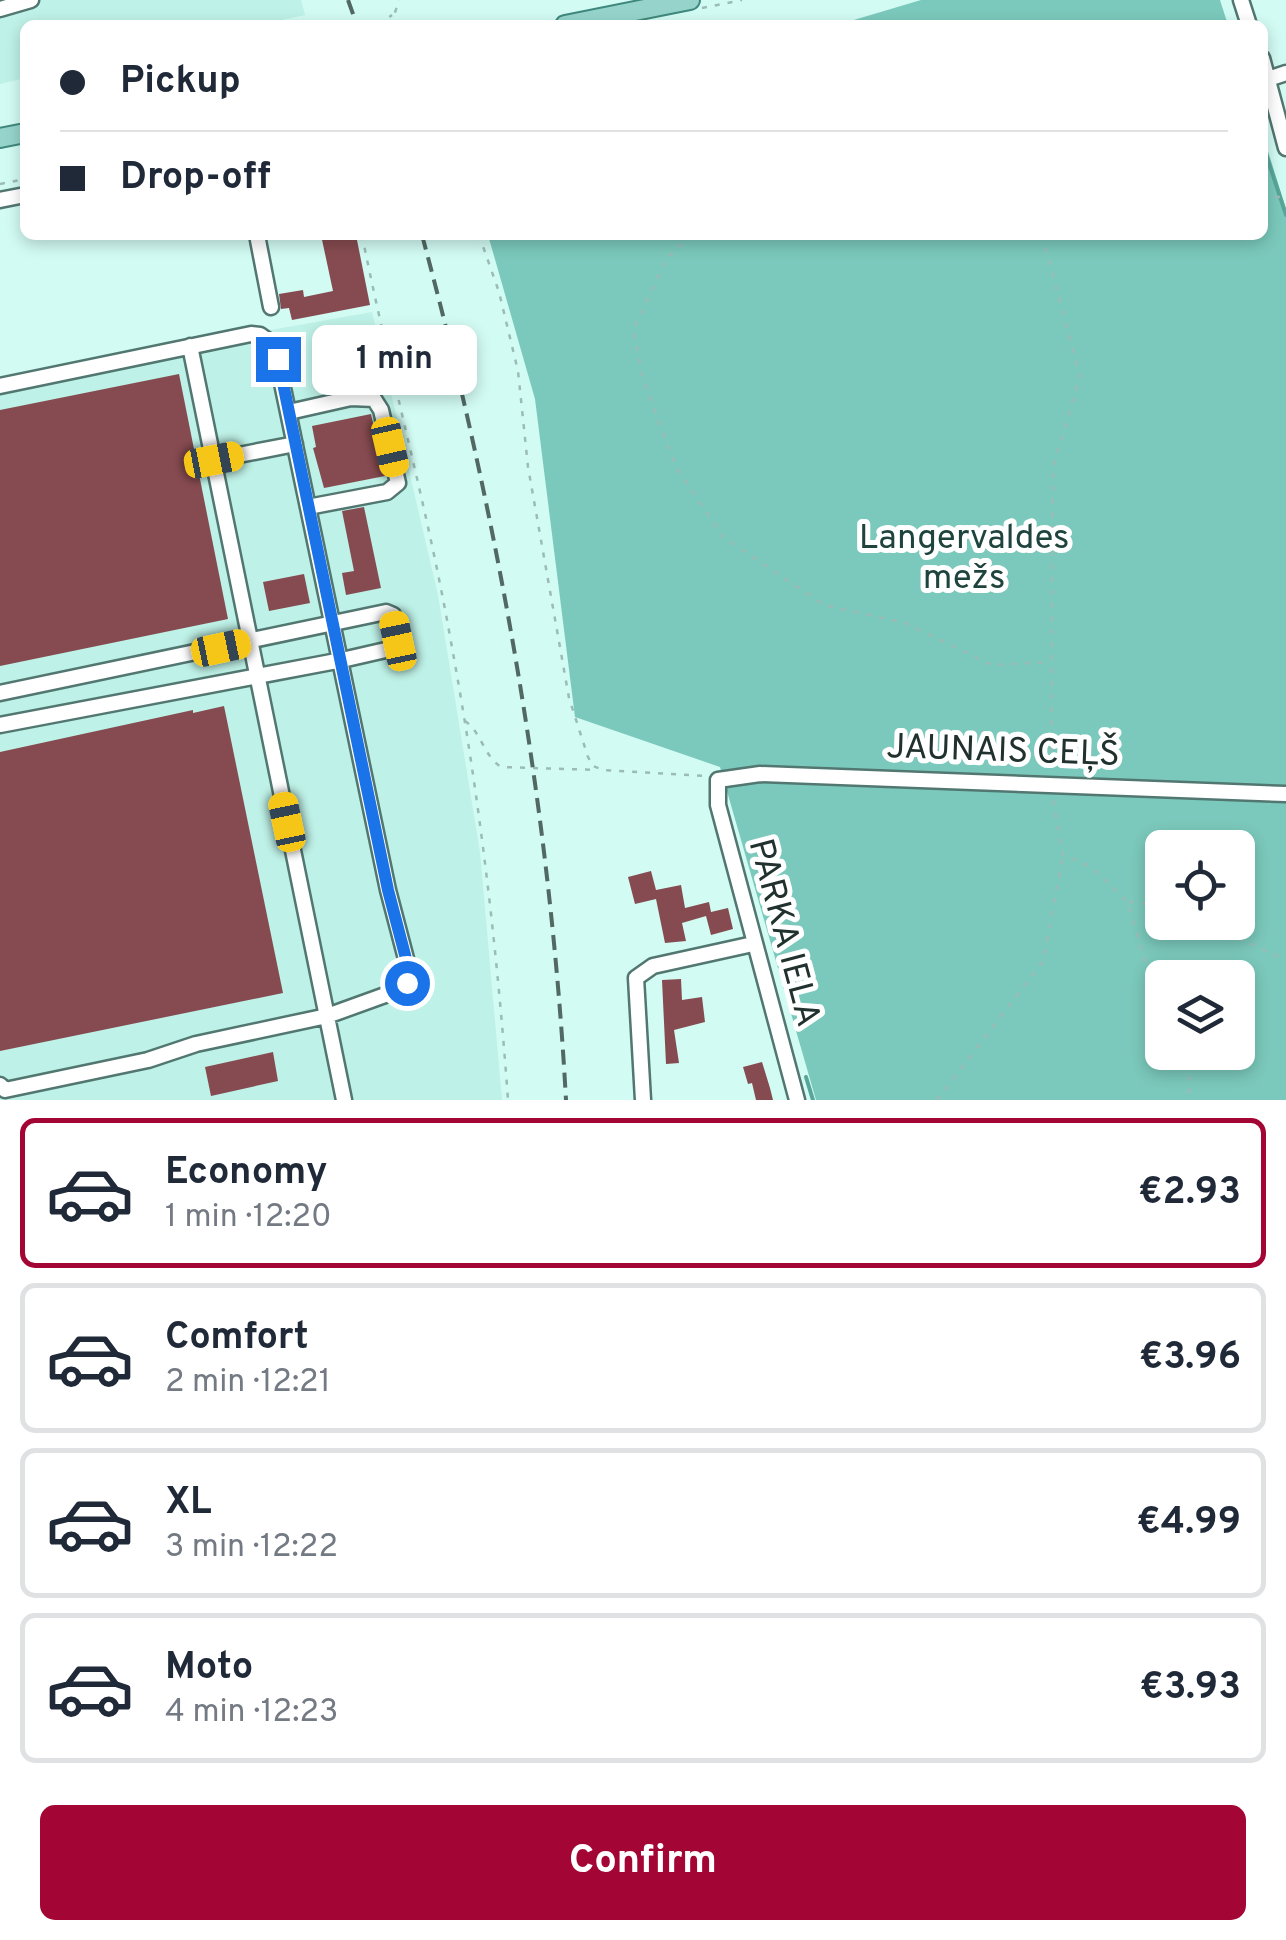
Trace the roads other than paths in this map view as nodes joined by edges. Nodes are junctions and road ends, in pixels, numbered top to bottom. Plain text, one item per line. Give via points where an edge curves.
1 (31, 0) edge
2 (690, 0) edge
3 (0, 9) edge
4 (591, 20) edge
5 (1286, 73) edge
6 (1268, 78) joint
7 (1286, 148) edge
8 (258, 240) edge
9 (271, 307) dead end
10 (190, 346) junction
11 (0, 386) edge
12 (289, 412) junction
13 (295, 444) junction
14 (214, 460) junction
15 (308, 507) junction
16 (335, 625) junction
17 (251, 641) junction
18 (342, 660) junction
19 (257, 675) junction
20 (0, 693) edge
21 (0, 725) edge
22 (718, 780) joint
23 (1286, 794) edge
24 (753, 944) junction
25 (327, 1016) junction
26 (0, 1085) edge
27 (344, 1100) edge
28 (643, 1100) edge
29 (797, 1100) edge

1 - 3 street
2 - 4 main road
5 - 6 street
6 - 7 street
8 - 9 street
10 - 11 street
10 - 12 street via 251,334 268,339
10 - 14 street
12 - 13 street
12 - 15 street via 374,399 398,483 388,492
13 - 14 street
13 - 15 street
14 - 17 street
15 - 16 street
16 - 17 street
16 - 18 street
16 - 18 street via 390,612 398,641
17 - 19 street
17 - 20 street
18 - 19 street
18 - 25 street via 410,974 399,990
19 - 21 street
19 - 25 street
22 - 23 street, JAUNAIS CEĻŠ via 760,774
22 - 24 street, PARKA IELA via 718,806
24 - 28 street via 653,966 636,978
24 - 29 street, PARKA IELA
25 - 26 street via 6,1090
25 - 27 street

